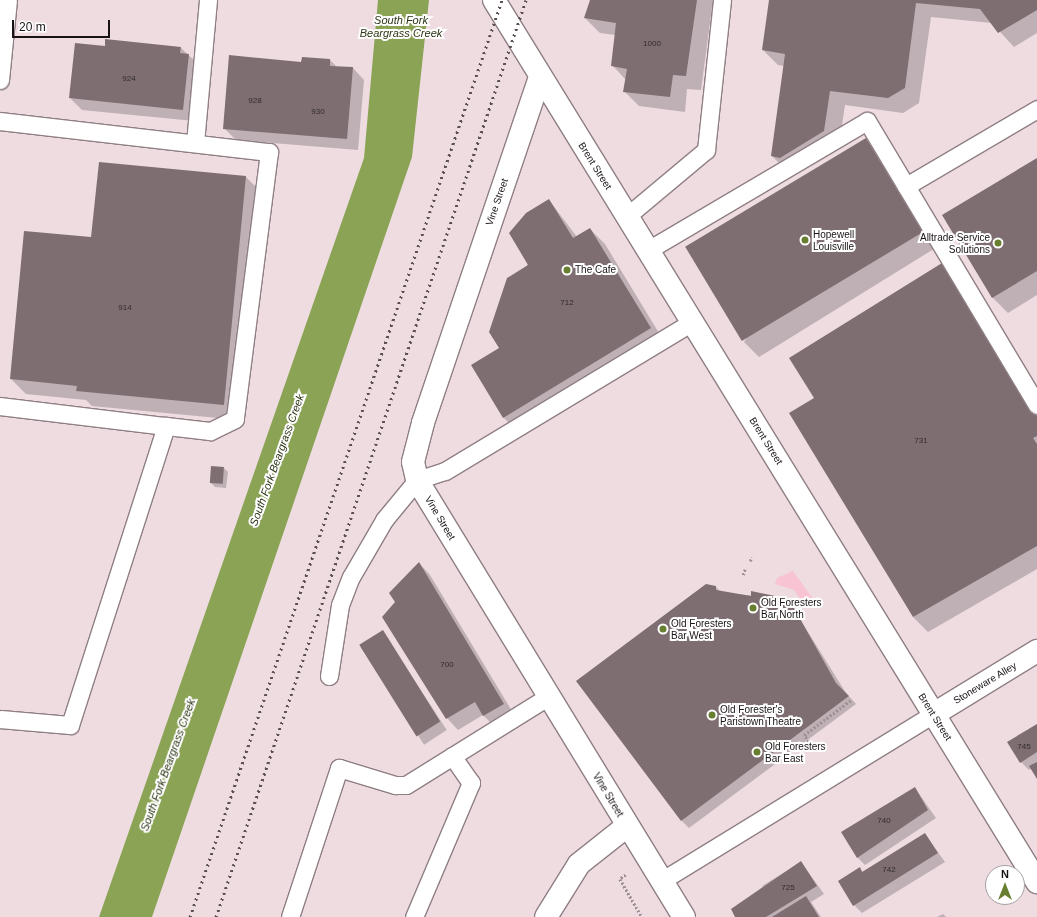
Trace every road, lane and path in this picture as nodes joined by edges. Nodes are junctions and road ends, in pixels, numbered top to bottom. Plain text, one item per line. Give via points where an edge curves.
1 (8, 0) edge
2 (208, 0) edge
3 (494, 0) edge
4 (722, 0) edge
5 (540, 77) junction
6 (0, 80) edge
7 (1037, 109) edge
8 (0, 121) edge
9 (195, 143) junction
10 (906, 186) junction
11 (627, 216) junction
12 (648, 250) junction
13 (692, 322) junction
14 (1037, 405) edge
15 (0, 406) edge
16 (166, 426) junction
17 (417, 480) junction
18 (752, 557) dead end
19 (750, 561) dead end
20 (745, 569) dead end
21 (743, 575) dead end
22 (1037, 651) edge
23 (329, 676) dead end
24 (549, 696) junction
25 (851, 700) dead end
26 (934, 714) junction
27 (0, 719) edge
28 (811, 745) dead end
29 (452, 756) junction
30 (627, 826) junction
31 (662, 881) junction
32 (1037, 882) edge
33 (290, 917) edge
34 (414, 917) edge
35 (546, 917) edge
36 (684, 917) edge

1 - 6 lane
2 - 9 lane
3 - 5 street, Brent Street
4 - 11 lane via 706,150
5 - 11 street, Brent Street
5 - 17 street, Vine Street via 423,423 413,462
7 - 10 lane
8 - 9 lane
9 - 16 lane via 269,152 235,419 210,431
10 - 12 lane via 867,121
10 - 14 lane
11 - 12 street, Brent Street
12 - 13 street, Brent Street
13 - 17 lane via 445,471
13 - 26 street, Brent Street
15 - 16 lane
16 - 27 lane via 70,725
17 - 23 lane via 384,520 350,577 340,605
17 - 24 street, Vine Street
18 - 19 path
20 - 21 path
22 - 26 street, Stoneware Alley
24 - 29 lane
24 - 30 street, Vine Street
25 - 28 path via 804,735
26 - 31 lane
26 - 32 street, Brent Street
29 - 33 lane via 406,785 395,785 339,768
29 - 34 lane via 471,783
30 - 31 street, Vine Street
30 - 35 street via 579,864
31 - 36 street, Vine Street

